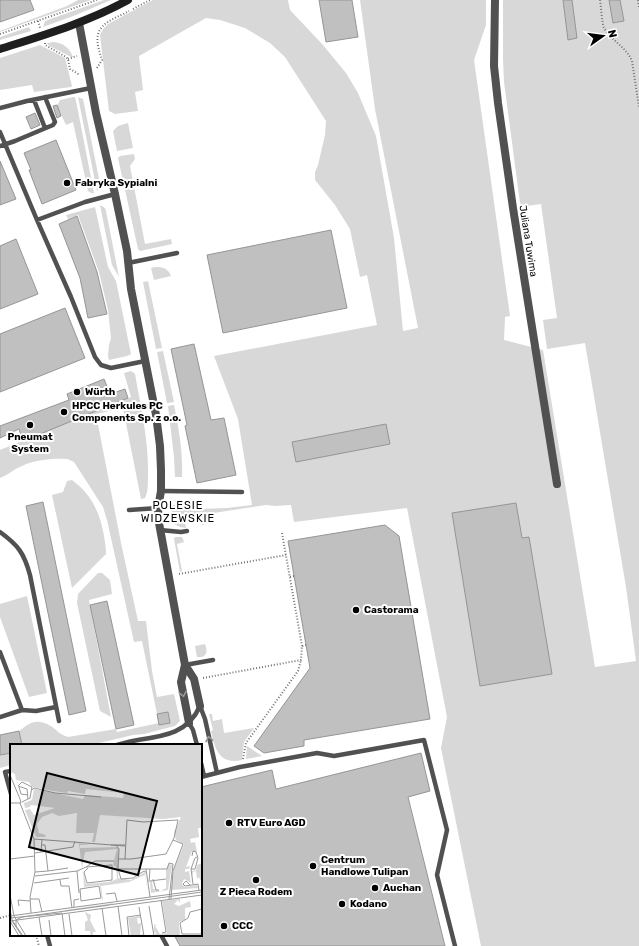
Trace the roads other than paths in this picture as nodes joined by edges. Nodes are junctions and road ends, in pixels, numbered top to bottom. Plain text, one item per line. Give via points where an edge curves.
1 (128, 0) edge
2 (495, 0) edge
3 (79, 23) junction
4 (0, 49) edge
5 (91, 88) junction
6 (45, 97) junction
7 (34, 100) junction
8 (0, 108) edge
9 (45, 128) junction
10 (0, 132) edge
11 (2, 145) edge
12 (115, 194) junction
13 (37, 220) junction
14 (177, 253) dead end
15 (128, 263) junction
16 (145, 361) junction
17 (557, 484) dead end
18 (161, 491) junction
19 (242, 492) dead end
20 (158, 508) junction
21 (129, 510) dead end
22 (160, 530) junction
23 (187, 531) dead end
24 (0, 532) edge
25 (0, 652) edge
26 (213, 660) dead end
27 (185, 665) junction
28 (200, 706) junction
29 (56, 707) junction
30 (22, 710) junction
31 (0, 717) edge
32 (59, 721) dead end
33 (189, 722) junction
34 (121, 744) edge
35 (197, 744) edge
36 (3, 773) edge
37 (217, 773) junction
38 (202, 776) edge
39 (10, 791) edge
40 (47, 936) edge
41 (161, 936) edge
42 (50, 946) edge
43 (167, 946) edge
44 (455, 946) edge

1 - 3 street
2 - 17 street, Juliana Tuwima via 494,66 498,103
3 - 4 street
3 - 5 street
5 - 6 lane
5 - 12 street
6 - 7 lane
6 - 9 lane via 54,122
7 - 8 lane
7 - 9 lane
9 - 11 lane
10 - 11 lane
11 - 13 lane
12 - 13 lane
12 - 15 street
13 - 16 lane via 95,357 101,365 111,368
14 - 15 lane
15 - 16 street
16 - 18 street via 158,429
18 - 19 lane
18 - 20 street
20 - 21 lane
20 - 22 street
22 - 23 lane
22 - 27 street
24 - 29 lane via 11,540 26,560
25 - 30 lane
26 - 27 lane
27 - 28 street via 194,679
27 -> 33 street via 181,682
28 - 33 lane
37 -> 28 lane
29 - 30 lane via 36,711
29 - 32 lane
30 - 31 lane
33 - 34 lane via 171,734
33 - 35 lane
36 - 39 lane
37 - 38 lane
37 - 44 lane via 317,753 334,756 424,740 448,830 437,875
40 - 42 lane
41 - 43 lane

